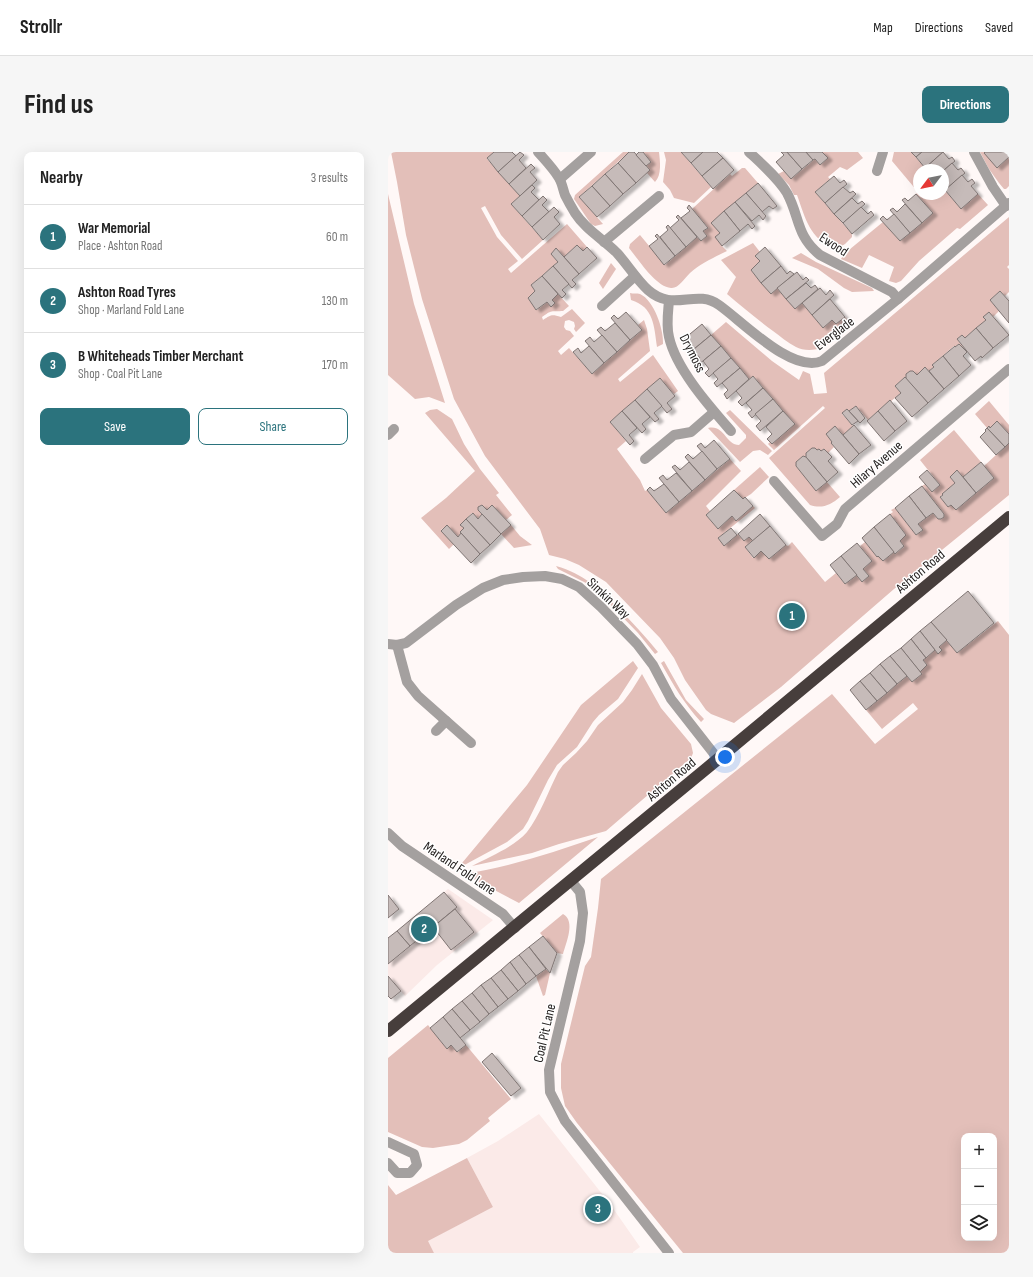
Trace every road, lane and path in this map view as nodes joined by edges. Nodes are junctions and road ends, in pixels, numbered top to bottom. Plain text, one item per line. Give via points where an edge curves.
1 (538, 152) edge
2 (591, 152) edge
3 (749, 152) edge
4 (883, 152) edge
5 (974, 152) edge
6 (877, 171) dead end
7 (560, 179) junction
8 (659, 196) dead end
9 (1007, 204) edge
10 (604, 242) junction
11 (635, 276) junction
12 (898, 299) junction
13 (669, 301) junction
14 (602, 306) dead end
15 (1009, 369) edge
16 (714, 412) junction
17 (731, 431) dead end
18 (645, 459) dead end
19 (774, 481) dead end
20 (1009, 517) edge
21 (392, 645) edge
22 (446, 721) junction
23 (436, 731) dead end
24 (471, 743) dead end
25 (718, 759) junction
26 (388, 833) edge
27 (571, 881) junction
28 (515, 928) junction
29 (388, 1031) edge
30 (388, 1142) edge
31 (388, 1163) edge
32 (669, 1253) edge

1 - 7 street
2 - 7 street
3 - 12 street, Ewood via 786,193 799,230 812,249 892,292
4 - 6 street
5 - 9 street via 993,187
7 - 10 street via 575,214 588,230
8 - 10 street
9 - 12 street, Everglade
10 - 11 street via 616,252
11 - 13 street via 653,294
11 - 14 street
12 - 13 street, Everglade via 817,363 782,354 710,300 704,298
13 - 16 street, Drymoss via 668,337 688,377
15 - 19 street, Hilary Avenue via 845,509 837,524 822,536
16 - 17 street, Drymoss
16 - 18 street via 691,432 674,435
20 - 25 highway, Ashton Road
21 - 22 street via 407,682 418,696
21 - 25 street, Simkin Way via 406,643 483,588 503,580 545,576 562,579 579,587 637,644 653,665 671,699
22 - 23 street
22 - 24 street
25 - 27 highway, Ashton Road
26 - 28 street, Marland Fold Lane via 402,846 502,914
27 - 28 highway, Ashton Road
27 - 32 street, Coal Pit Lane via 580,892 583,913 580,941 549,1070 550,1092 565,1121
28 - 29 highway, Ashton Road
30 - 31 street via 414,1154 417,1165 410,1173 397,1173

